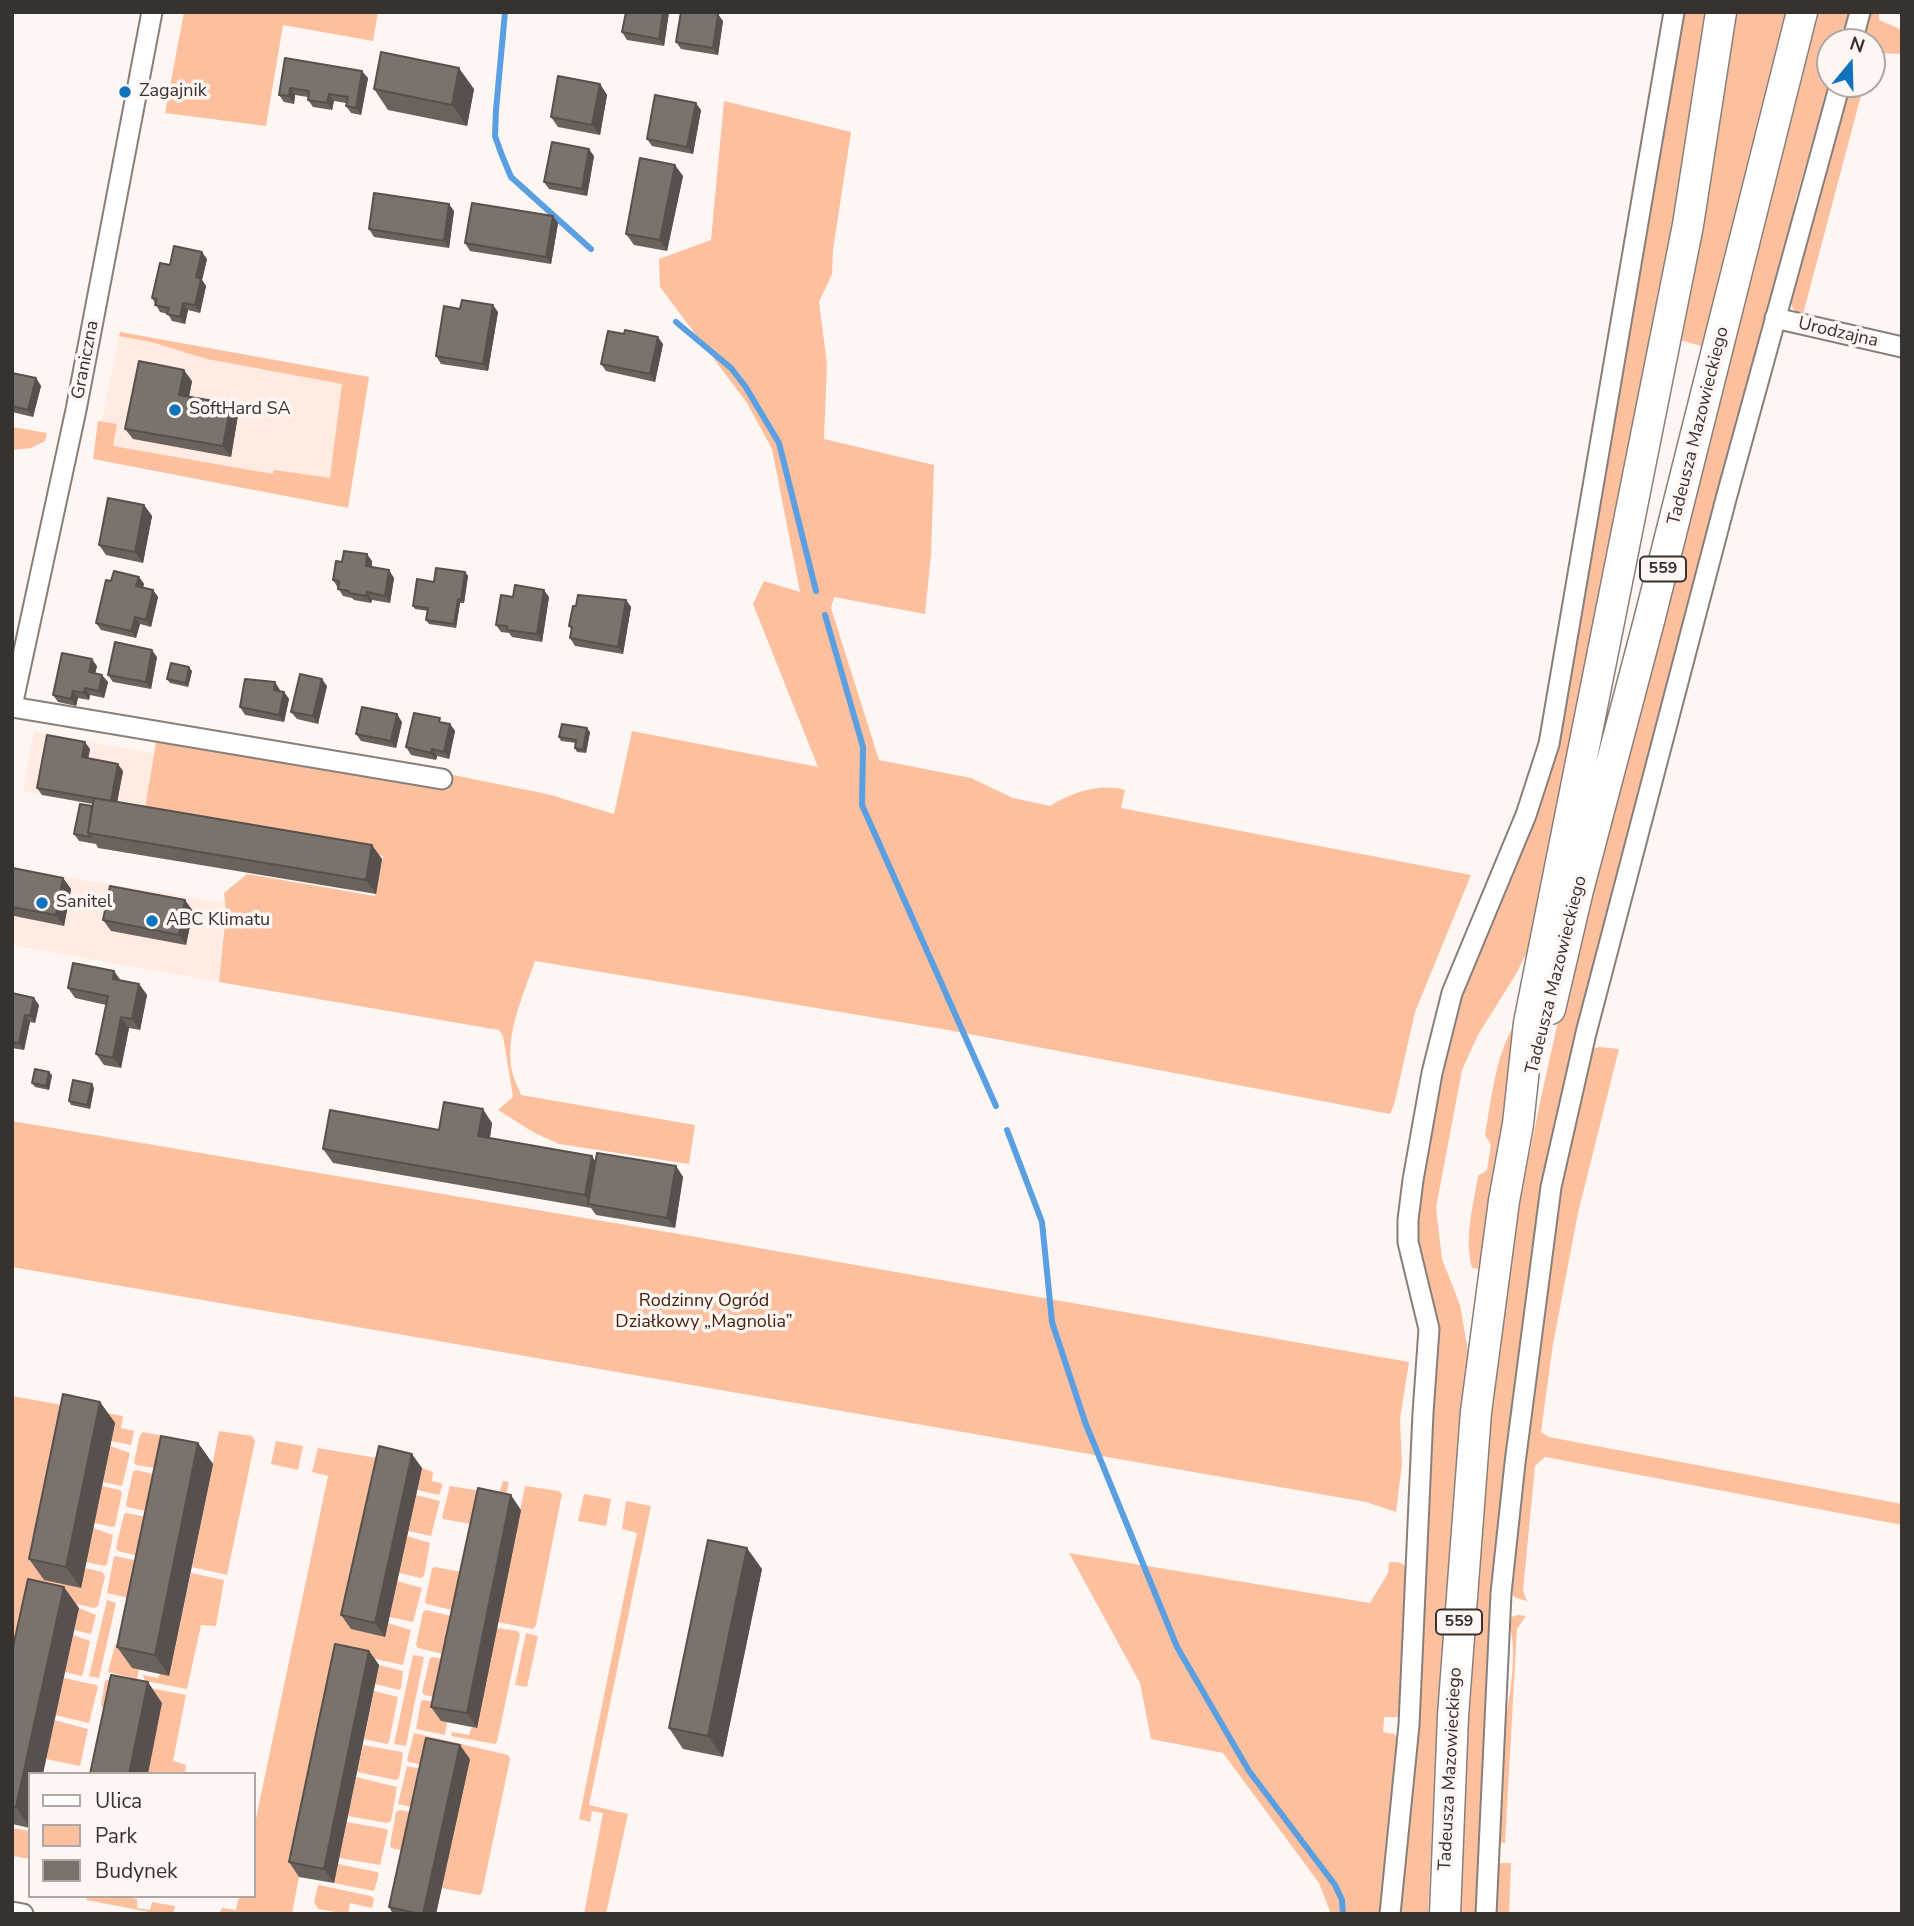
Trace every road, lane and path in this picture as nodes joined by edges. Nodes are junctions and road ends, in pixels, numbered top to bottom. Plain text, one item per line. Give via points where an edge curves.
1 (152, 12) edge
2 (1674, 12) edge
3 (1721, 12) edge
4 (1802, 12) edge
5 (1836, 98) edge
6 (1775, 318) junction
7 (1902, 347) edge
8 (12, 707) edge
9 (442, 779) dead end
10 (1518, 1124) junction
11 (12, 1912) edge
12 (23, 1914) edge
13 (1390, 1914) edge
14 (1445, 1914) edge
15 (1486, 1914) edge

1 - 8 street, Graniczna via 76,410
2 - 13 street via 1551,735 1526,815 1452,993 1413,1180 1409,1242 1429,1329 1409,1725
3 - 10 main road, Tadeusza Mazowieckiego / 559 via 1688,225 1529,1023
4 - 10 main road, Tadeusza Mazowieckiego / 559
5 - 6 street
6 - 7 street, Urodzajna
6 - 15 street via 1586,1032 1551,1187 1501,1593
8 - 9 street, Graniczna
10 - 14 main road, Tadeusza Mazowieckiego / 559 via 1476,1412 1453,1716
11 - 12 street

